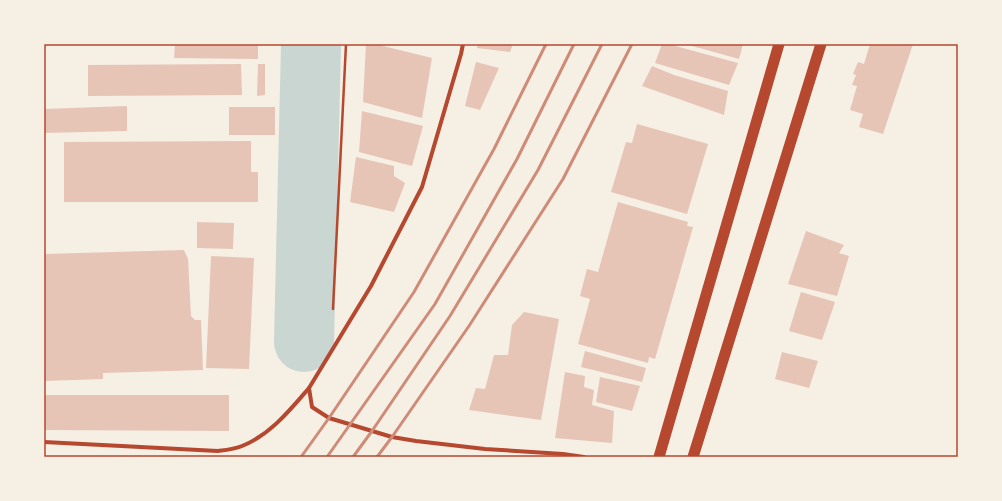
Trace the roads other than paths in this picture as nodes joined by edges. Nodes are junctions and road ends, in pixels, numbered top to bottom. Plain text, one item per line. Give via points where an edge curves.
1 (463, 44) edge
2 (779, 44) edge
3 (821, 44) edge
4 (309, 388) junction
5 (44, 442) edge
6 (584, 457) edge
7 (659, 457) edge
8 (693, 457) edge

1 - 4 street via 422,187 371,286
2 - 7 highway
3 - 8 highway
4 - 5 street via 265,433 242,446 218,451
4 - 6 street via 312,407 329,418 392,437 478,448

